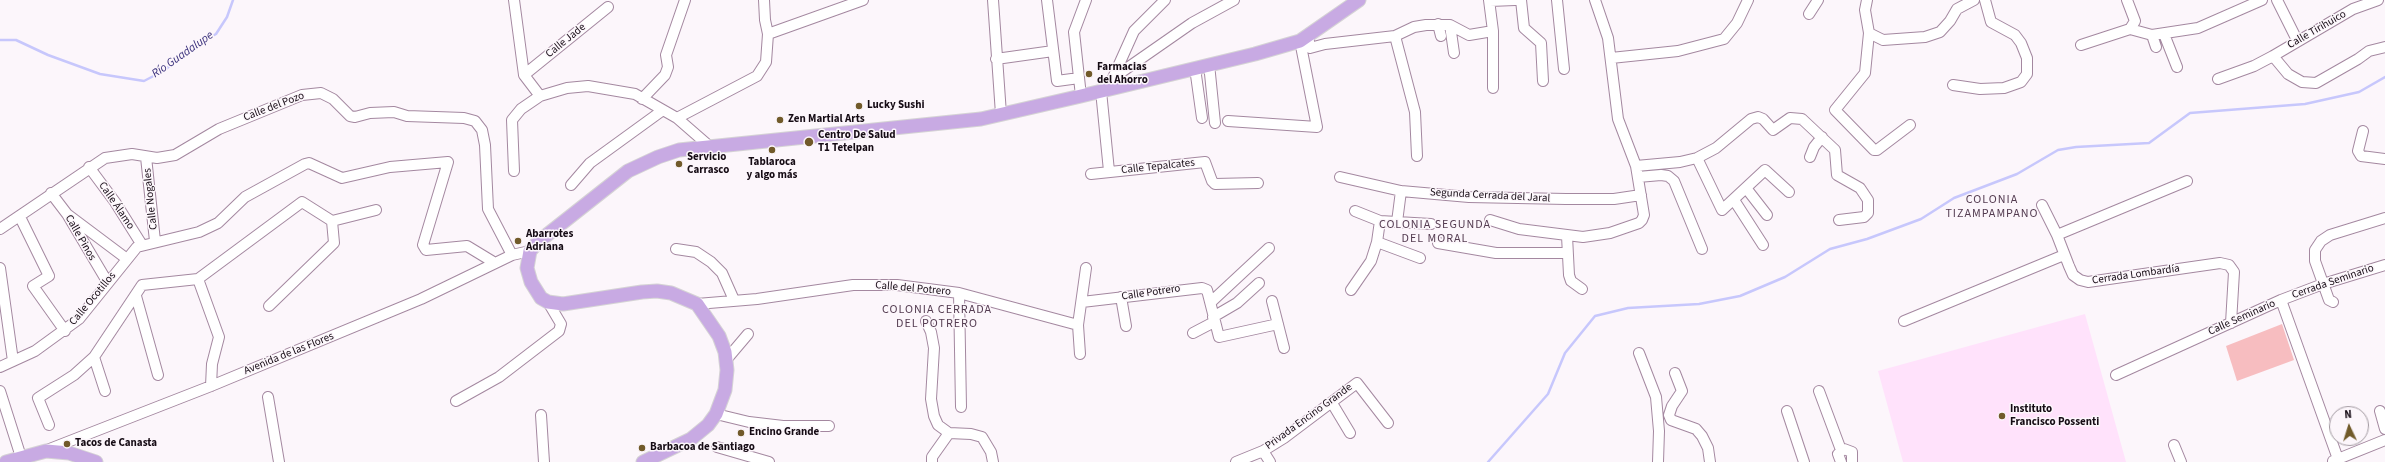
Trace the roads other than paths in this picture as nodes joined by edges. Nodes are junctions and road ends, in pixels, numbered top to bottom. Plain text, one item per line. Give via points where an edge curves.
1 (514, 0) edge
2 (685, 0) edge
3 (764, 0) edge
4 (863, 0) edge
5 (994, 0) edge
6 (1047, 0) edge
7 (1086, 0) edge
8 (1166, 0) edge
9 (1234, 0) edge
10 (1359, 0) edge
11 (1515, 0) edge
12 (1521, 0) edge
13 (1557, 0) edge
14 (1595, 0) edge
15 (1748, 0) edge
16 (1818, 0) edge
17 (1867, 0) edge
18 (1974, 0) edge
19 (1985, 0) edge
20 (2127, 0) edge
21 (2262, 0) edge
22 (2277, 0) edge
23 (2378, 0) edge
24 (1489, 1) edge
25 (608, 7) dead end
26 (1809, 14) dead end
27 (1438, 24) junction
28 (1450, 25) junction
29 (2130, 29) junction
30 (1493, 32) junction
31 (1869, 33) junction
32 (768, 34) junction
33 (2164, 34) junction
34 (1469, 35) junction
35 (2152, 35) junction
36 (1395, 36) junction
37 (1441, 36) dead end
38 (1304, 38) junction
39 (1452, 40) junction
40 (2297, 40) junction
41 (2081, 45) dead end
42 (2156, 47) dead end
43 (2385, 47) edge
44 (1053, 51) junction
45 (1454, 53) dead end
46 (2276, 54) junction
47 (1611, 58) junction
48 (996, 59) junction
49 (1209, 64) junction
50 (1195, 68) junction
51 (2177, 68) dead end
52 (1564, 69) dead end
53 (524, 75) junction
54 (1079, 78) junction
55 (2218, 80) dead end
56 (1543, 81) dead end
57 (1953, 85) dead end
58 (1108, 86) junction
59 (1493, 88) dead end
60 (540, 96) junction
61 (1081, 96) junction
62 (642, 99) junction
63 (663, 110) junction
64 (1001, 114) junction
65 (677, 118) junction
66 (1202, 118) dead end
67 (1228, 121) dead end
68 (1215, 123) dead end
69 (1910, 125) dead end
70 (2363, 131) dead end
71 (1822, 137) junction
72 (708, 146) junction
73 (1417, 156) dead end
74 (146, 157) junction
75 (1810, 157) dead end
76 (1697, 158) junction
77 (2385, 159) edge
78 (1636, 166) junction
79 (89, 167) junction
80 (514, 171) dead end
81 (1109, 172) junction
82 (1091, 174) dead end
83 (1638, 177) junction
84 (1340, 178) dead end
85 (2186, 181) dead end
86 (1258, 183) dead end
87 (571, 185) dead end
88 (1746, 188) junction
89 (1401, 191) junction
90 (1789, 192) dead end
91 (51, 193) junction
92 (1641, 196) junction
93 (1734, 200) junction
94 (2042, 205) dead end
95 (376, 210) dead end
96 (1355, 211) dead end
97 (67, 214) junction
98 (1767, 215) dead end
99 (20, 217) junction
100 (2385, 218) edge
101 (1490, 220) dead end
102 (1839, 220) dead end
103 (332, 221) junction
104 (1380, 221) junction
105 (1397, 222) junction
106 (1431, 224) dead end
107 (0, 229) edge
108 (2057, 235) junction
109 (1567, 236) junction
110 (155, 241) junction
111 (1378, 242) junction
112 (1438, 243) dead end
113 (1763, 245) dead end
114 (139, 246) junction
115 (1269, 248) dead end
116 (676, 249) dead end
117 (1702, 249) dead end
118 (530, 251) junction
119 (1566, 253) junction
120 (512, 255) junction
121 (2064, 255) junction
122 (1420, 258) dead end
123 (127, 259) junction
124 (495, 263) junction
125 (2385, 265) edge
126 (0, 268) edge
127 (1086, 268) dead end
128 (198, 279) junction
129 (108, 283) junction
130 (1259, 283) dead end
131 (2323, 284) junction
132 (1582, 289) dead end
133 (1351, 290) dead end
134 (959, 293) junction
135 (136, 296) junction
136 (1121, 297) junction
137 (734, 300) junction
138 (2281, 300) junction
139 (1272, 301) dead end
140 (548, 302) junction
141 (1082, 302) junction
142 (1211, 302) junction
143 (2333, 302) dead end
144 (697, 304) junction
145 (269, 306) dead end
146 (1214, 319) junction
147 (926, 321) dead end
148 (1904, 321) dead end
149 (2231, 323) junction
150 (1278, 324) junction
151 (1078, 325) junction
152 (1126, 326) dead end
153 (65, 331) junction
154 (748, 334) dead end
155 (1193, 334) dead end
156 (1284, 348) dead end
157 (1639, 353) dead end
158 (1080, 354) dead end
159 (94, 357) junction
160 (726, 360) junction
161 (13, 361) junction
162 (0, 367) edge
163 (1676, 372) dead end
164 (158, 375) dead end
165 (2116, 375) dead end
166 (211, 386) junction
167 (0, 391) edge
168 (105, 391) dead end
169 (1819, 391) dead end
170 (268, 397) dead end
171 (456, 401) dead end
172 (1332, 403) junction
173 (961, 407) dead end
174 (1787, 410) dead end
175 (2380, 411) dead end
176 (716, 414) junction
177 (541, 415) dead end
178 (1388, 423) dead end
179 (49, 425) dead end
180 (829, 426) dead end
181 (2385, 429) edge
182 (949, 433) junction
183 (1350, 433) dead end
184 (2385, 440) edge
185 (2174, 445) dead end
186 (717, 447) dead end
187 (1841, 450) junction
188 (46, 451) junction
189 (1263, 451) junction
190 (21, 457) junction
191 (70, 458) edge
192 (1657, 461) edge
193 (2335, 461) edge
194 (6, 462) edge
195 (96, 462) edge
196 (279, 462) edge
197 (544, 462) edge
198 (643, 462) edge
199 (769, 462) edge
200 (932, 462) edge
201 (993, 462) edge
202 (1236, 462) edge
203 (1270, 462) edge
204 (1710, 462) edge
205 (1804, 462) edge
206 (1841, 462) edge
207 (1851, 462) edge
208 (2180, 462) edge

1 - 53 street
2 - 62 street via 666,55 668,67 665,75
3 - 32 street via 764,20
4 - 32 street
5 - 48 street
6 - 44 street
7 - 54 street via 1074,32
8 - 58 street via 1134,31
9 - 58 street via 1192,22
10 - 38 main road
11 - 24 street
12 - 56 street via 1524,28 1541,43
13 - 52 street
14 - 47 street via 1608,38
15 - 47 street via 1737,23 1724,39 1678,51
16 - 26 street
17 - 31 street via 1865,10
18 - 31 street via 1957,9 1950,22 1940,32 1925,37 1883,40
19 - 57 street via 1991,22 2015,35 2027,58 2027,74 2021,82 1998,89
20 - 29 street via 2135,21
21 - 33 street via 2198,28
22 - 40 street
23 - 40 street, Calle Tirihuico via 2353,9
24 - 30 street
25 - 53 street, Calle Jade
27 - 28 street
27 - 36 street via 1414,27
27 - 37 street
28 - 34 street
28 - 39 street
29 - 35 street
29 - 41 street
30 - 34 street
30 - 59 street
31 - 69 street via 1865,73 1835,110 1874,150 1880,150
32 - 65 street via 766,62 757,76
33 - 35 street
33 - 51 street
34 - 39 street
35 - 42 street
36 - 38 street via 1345,41 1310,48
36 - 73 street via 1415,112
38 - 49 main road
38 - 67 street via 1317,126
39 - 45 street
40 - 46 street, Calle Tirihuico
43 - 46 street via 2369,51 2316,83 2302,82 2288,74
44 - 48 street
44 - 54 street via 1056,80
46 - 55 street, Calle Tirihuico
47 - 78 street via 1618,119
48 - 64 street
49 - 50 main road
49 - 68 street
50 - 58 main road
50 - 66 street
53 - 60 street
54 - 61 street
58 - 61 main road
58 - 81 street
60 - 62 street via 567,88 588,86 634,94
60 - 80 street via 521,109 512,120
61 - 64 main road
62 - 63 street
63 - 65 street
63 - 87 street via 590,164
64 - 72 main road via 981,119
65 - 72 street
70 - 77 street via 2358,151 2361,156
71 - 75 street
71 - 76 street via 1802,119 1790,118 1773,130 1758,117 1751,119 1716,148
71 - 102 street via 1837,154 1837,175 1860,188 1870,206 1864,217
72 - 118 main road via 665,154 628,171
74 - 79 street, Calle del Pozo via 132,154 112,156
74 - 110 street, Calle Nogales
74 - 120 street, Calle del Pozo via 175,155 219,129 302,95 326,95 350,116 355,117 394,112 407,116 475,120 482,130 485,145 488,209
76 - 78 street
76 - 93 street via 1721,209 1724,210
78 - 83 street
79 - 91 street, Calle del Pozo
79 - 114 street, Calle Álamo via 115,202
81 - 82 street, Calle Tepalcates
81 - 86 street, Calle Tepalcates via 1205,162 1213,183
83 - 92 street
83 - 117 street via 1661,175 1668,176 1674,181
84 - 89 street, Segunda Cerrada del Jaral
85 - 108 street
88 - 90 street via 1766,169
88 - 93 street
88 - 98 street
89 - 92 street, Segunda Cerrada del Jaral via 1566,199
89 - 105 street
91 - 97 street, Calle Pinos
91 - 99 street, Calle del Pozo
92 - 109 street via 1644,215 1639,223 1610,233 1583,237
93 - 113 street
94 - 108 street, Cerrada Lombardía
95 - 103 street
96 - 104 street
97 - 123 street
97 - 129 street, Calle Pinos
99 - 107 street, Calle del Pozo
99 - 153 street via 49,276 33,286
100 - 131 street via 2330,235 2321,241 2316,250 2315,261
101 - 109 street via 1519,229
103 - 128 street via 302,202
103 - 145 street via 334,244
104 - 105 street
104 - 111 street
105 - 106 street
108 - 121 street, Cerrada Lombardía
109 - 119 street
110 - 114 street
110 - 124 street via 199,232 218,223 244,197 305,164 309,163 342,178 390,167 448,162 423,245 426,250 467,246
111 - 122 street
111 - 133 street via 1371,261
112 - 119 street via 1496,252
114 - 123 street, Calle Ocotillos
115 - 142 street
116 - 137 street via 696,252 711,262 722,274
118 - 120 street, Avenida de las Flores
118 - 140 main road via 527,268 531,282
119 - 132 street via 1571,281
120 - 124 street, Avenida de las Flores
121 - 148 street
121 - 149 street, Cerrada Lombardía via 2073,275 2088,282 2220,263 2229,265 2234,272
123 - 129 street, Calle Ocotillos
124 - 166 street, Avenida de las Flores via 422,299
125 - 131 street, Cerrada Seminario
126 - 161 street
127 - 141 street
128 - 135 street via 142,285
128 - 166 street via 219,336 212,364
129 - 153 street, Calle Ocotillos via 79,319
130 - 146 street
131 - 138 street, Cerrada Seminario
131 - 143 street via 2329,300
134 - 137 street, Calle del Potrero via 897,285 853,285
134 - 151 street, Calle del Potrero
134 - 173 street
135 - 159 street
135 - 164 street
136 - 141 street, Calle Potrero
136 - 142 street, Calle Potrero via 1202,288 1207,290
136 - 152 street
137 - 144 street, Calle del Potrero
138 - 149 street, Calle Seminario
138 - 193 street, Calle Seminario
139 - 150 street
140 - 144 main road via 563,304 657,291 671,293
140 - 171 street via 560,324 559,331 481,389
141 - 151 street
142 - 146 street
144 - 160 main road via 719,336
146 - 150 street via 1220,337
146 - 155 street
147 - 182 street via 934,348 931,399 934,416 938,425
149 - 165 street, Calle Seminario
150 - 156 street
151 - 158 street
153 - 161 street, Calle Ocotillos via 35,351
154 - 160 street
157 - 192 street via 1656,397 1659,431
159 - 168 street
159 - 179 street via 74,375 38,398
160 - 176 main road via 725,390
161 - 162 street, Calle Ocotillos
163 - 204 street via 1682,391 1669,415 1671,420 1696,429 1708,448
166 - 188 street, Avenida de las Flores
167 - 190 street
169 - 187 street
170 - 196 street
172 - 178 street, Privada Encino Grande via 1357,383
172 - 183 street
172 - 189 street, Privada Encino Grande
174 - 205 street
175 - 181 street
176 - 180 street via 749,422 783,426
176 - 198 main road via 708,425 691,439
177 - 197 street
182 - 200 street via 932,457
182 - 201 street via 982,437 989,447
184 - 193 street
185 - 208 street
186 - 199 street
187 - 206 street via 1838,458
187 - 207 street via 1847,449 1852,452
188 - 190 main road
188 - 191 main road
189 - 202 street, Privada Encino Grande
189 - 203 street
190 - 194 main road
191 - 195 main road

